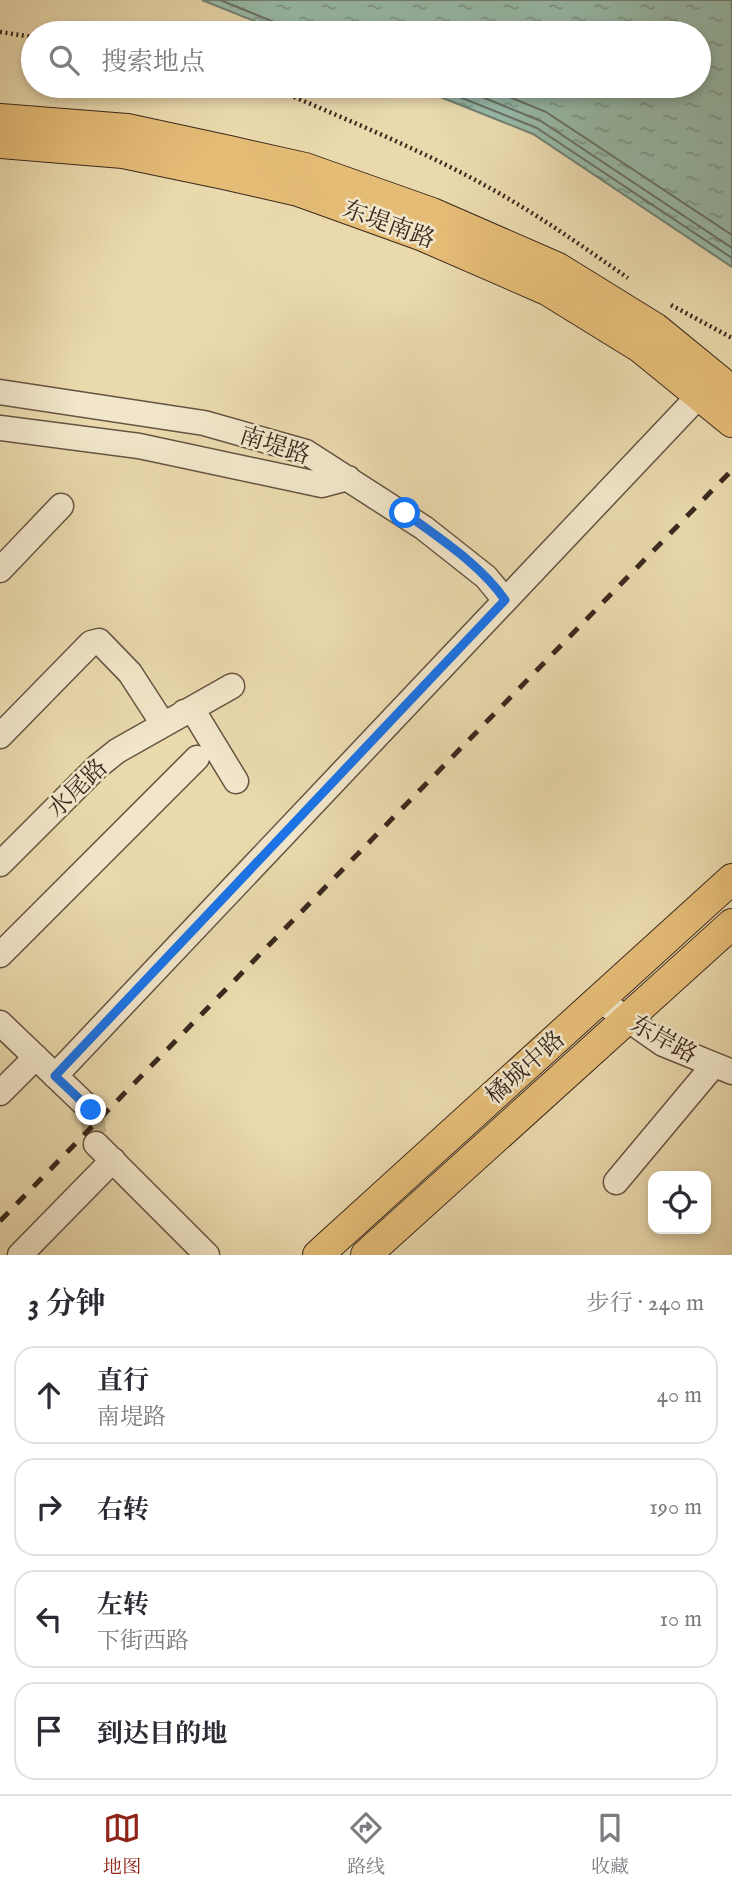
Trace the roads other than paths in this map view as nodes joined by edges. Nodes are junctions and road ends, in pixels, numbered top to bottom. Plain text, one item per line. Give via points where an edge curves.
1 (0, 119) edge
2 (0, 143) edge
3 (716, 388) edge
4 (0, 392) edge
5 (732, 422) edge
6 (0, 428) edge
7 (348, 478) junction
8 (61, 506) dead end
9 (0, 570) edge
10 (505, 600) junction
11 (232, 686) dead end
12 (174, 718) junction
13 (0, 736) edge
14 (197, 758) dead end
15 (236, 781) dead end
16 (0, 864) edge
17 (732, 880) edge
18 (732, 924) edge
19 (0, 955) edge
20 (600, 1000) junction
21 (627, 1019) junction
22 (0, 1023) edge
23 (36, 1057) junction
24 (722, 1069) edge
25 (55, 1076) junction
26 (0, 1093) edge
27 (91, 1110) tunnel mouth
28 (617, 1182) dead end
29 (20, 1255) edge
30 (206, 1255) edge
31 (318, 1255) edge
32 (366, 1255) edge

1 - 3 main road, 东堤南路 via 127,129 229,151 305,168 432,213 558,268 655,328
2 - 3 main road, 东堤南路 via 123,153 298,191 411,231 547,290
3 - 5 main road, 东堤南路
3 - 10 street
4 - 7 street, 南堤路 via 230,430 306,452
6 - 7 street via 139,446 322,485
7 - 10 street, 南堤路 via 443,542 486,577
8 - 9 street
10 - 25 street
11 - 12 street, 水尾路
12 - 13 street via 95,642
12 - 15 street via 191,712 197,717
12 - 16 street, 水尾路 via 97,767
14 - 19 street
17 - 20 main road, 橘城中路
18 - 21 main road, 橘城中路
20 - 21 street, 东岸路
20 - 31 main road, 橘城中路
21 - 24 street, 东岸路 via 663,1044
21 - 32 main road, 橘城中路
22 - 23 street
23 - 25 street
23 - 26 street
24 - 28 street
25 - 27 street
29 - 30 street via 104,1152

